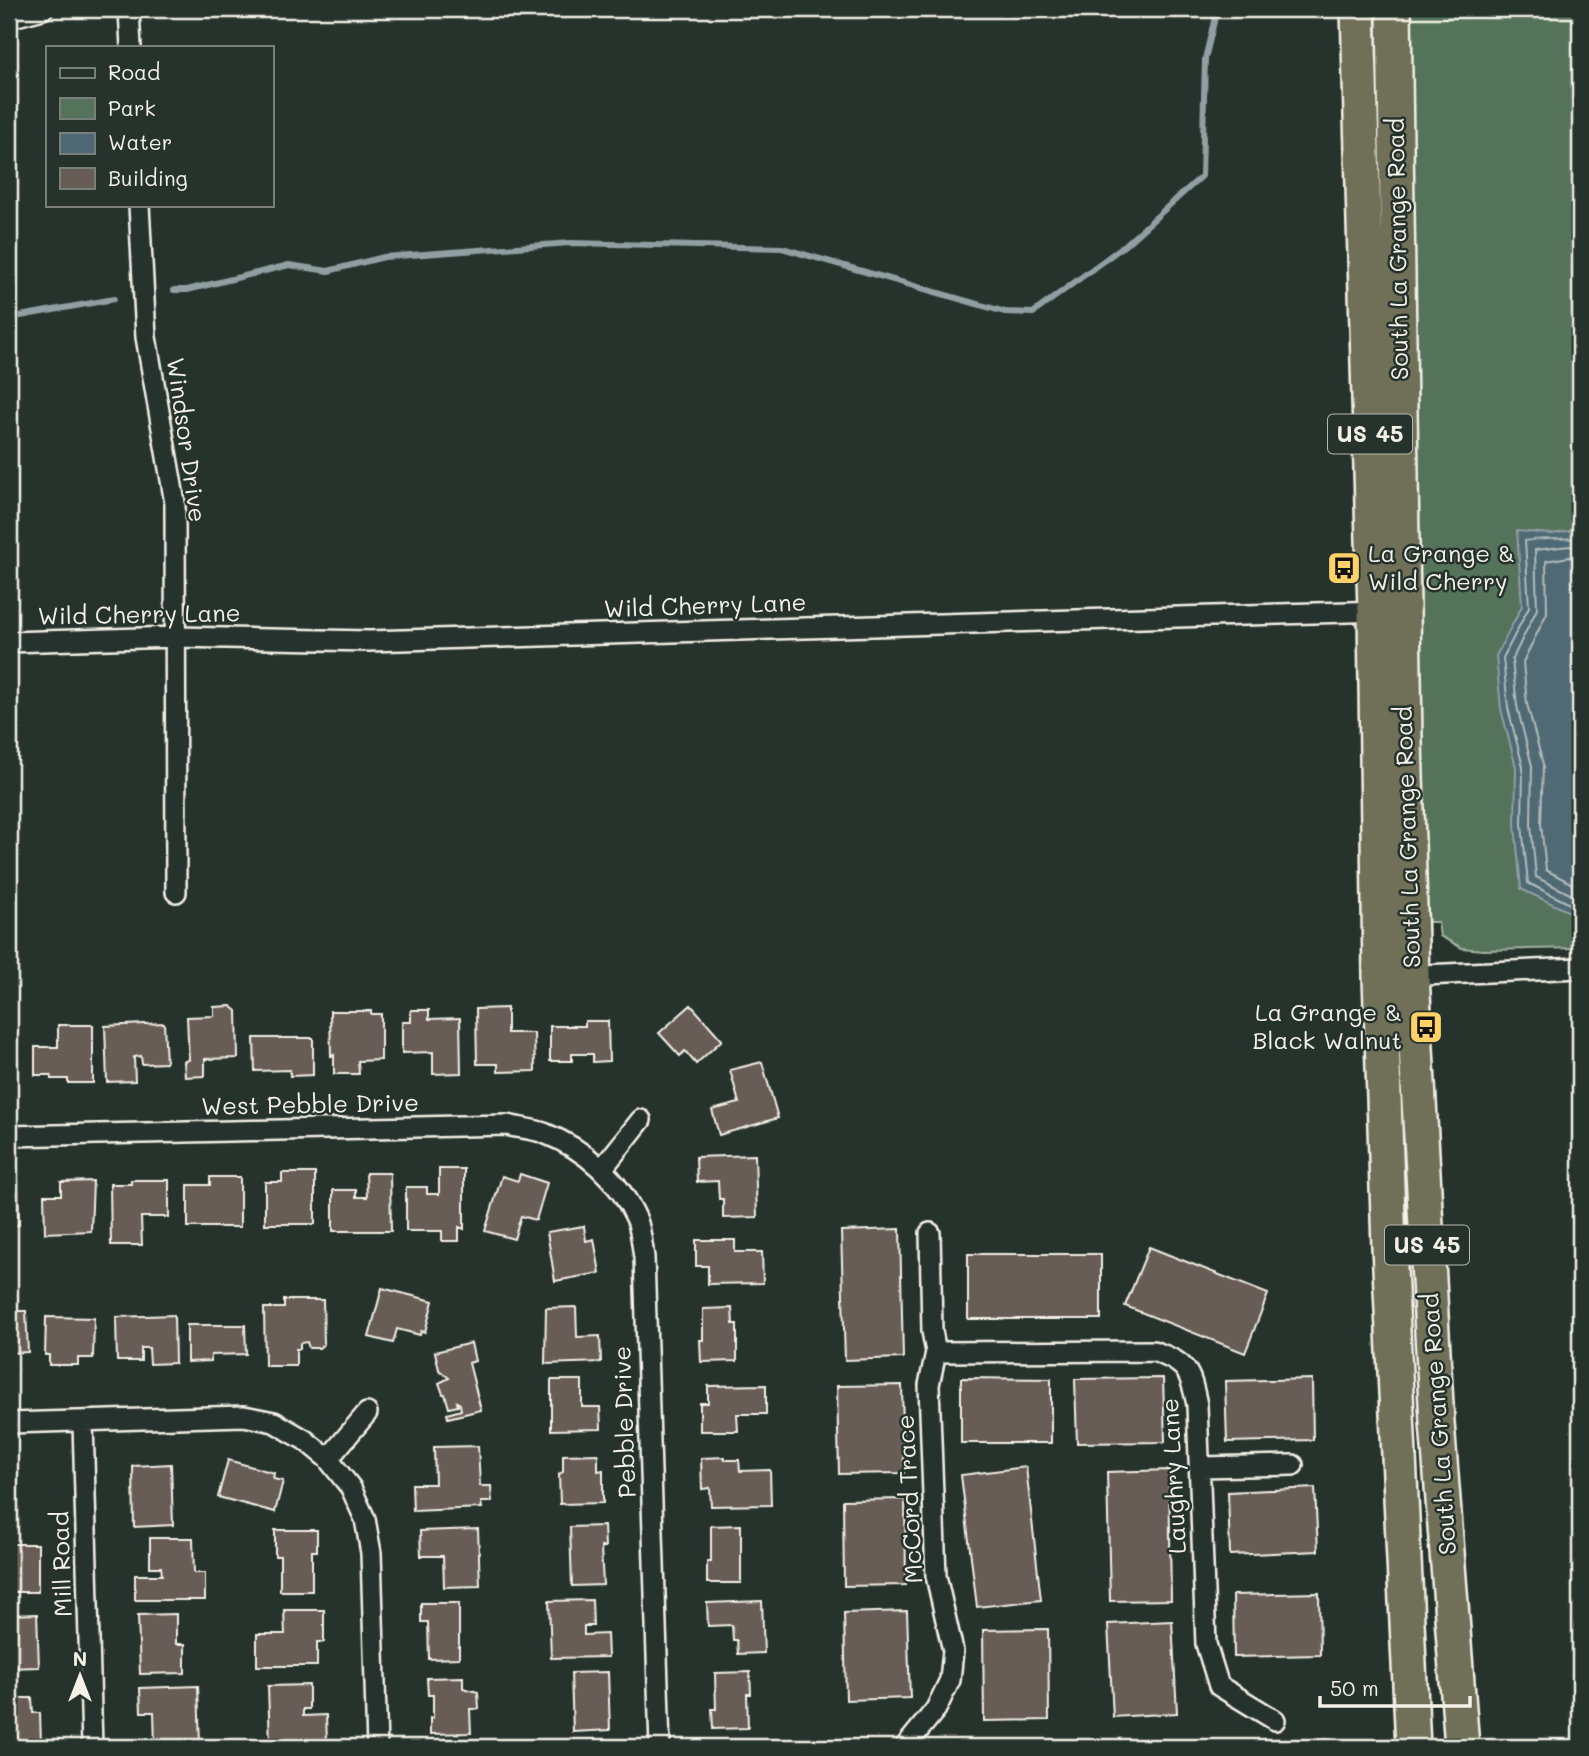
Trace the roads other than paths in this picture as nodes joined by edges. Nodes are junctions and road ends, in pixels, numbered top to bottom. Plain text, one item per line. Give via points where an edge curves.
1 (43, 9) edge
2 (129, 9) edge
3 (1358, 9) edge
4 (1394, 9) edge
5 (9, 18) edge
6 (131, 46) edge
7 (139, 206) edge
8 (1389, 611) junction
9 (175, 637) junction
10 (9, 642) edge
11 (176, 892) dead end
12 (1580, 968) edge
13 (1396, 976) junction
14 (641, 1120) dead end
15 (9, 1136) edge
16 (602, 1169) junction
17 (930, 1233) dead end
18 (936, 1352) junction
19 (366, 1413) dead end
20 (83, 1422) junction
21 (9, 1423) edge
22 (328, 1459) junction
23 (1293, 1465) dead end
24 (1201, 1467) junction
25 (1275, 1720) dead end
26 (92, 1747) edge
27 (377, 1747) edge
28 (660, 1747) edge
29 (905, 1747) edge
30 (1413, 1747) edge
31 (1462, 1747) edge

1 - 5 street
2 - 6 street
3 - 8 highway, South La Grange Road / US 45
4 - 8 highway, South La Grange Road / US 45
7 - 9 street, Windsor Drive via 146,337 175,503
8 - 9 street, Wild Cherry Lane via 369,641
8 - 13 highway, South La Grange Road / US 45
9 - 10 street, Wild Cherry Lane
9 - 11 street, Windsor Drive
12 - 13 street
13 - 30 highway, South La Grange Road / US 45 via 1389,1247
13 - 31 highway, South La Grange Road / US 45
14 - 16 street
15 - 16 street, West Pebble Drive via 507,1125 543,1133 578,1149
16 - 28 street, Pebble Drive via 622,1192 638,1222 644,1257
17 - 18 street, McCord Trace
18 - 24 street, Laughry Lane via 1153,1351 1176,1359 1192,1378
18 - 29 street, McCord Trace via 929,1385 936,1576 953,1651 950,1681 936,1709
19 - 22 street
20 - 21 street
20 - 22 street via 244,1416 274,1422
20 - 26 street, Mill Road
22 - 27 street via 351,1488 365,1519 371,1553
23 - 24 street
24 - 25 street, Laughry Lane via 1206,1644 1219,1686

